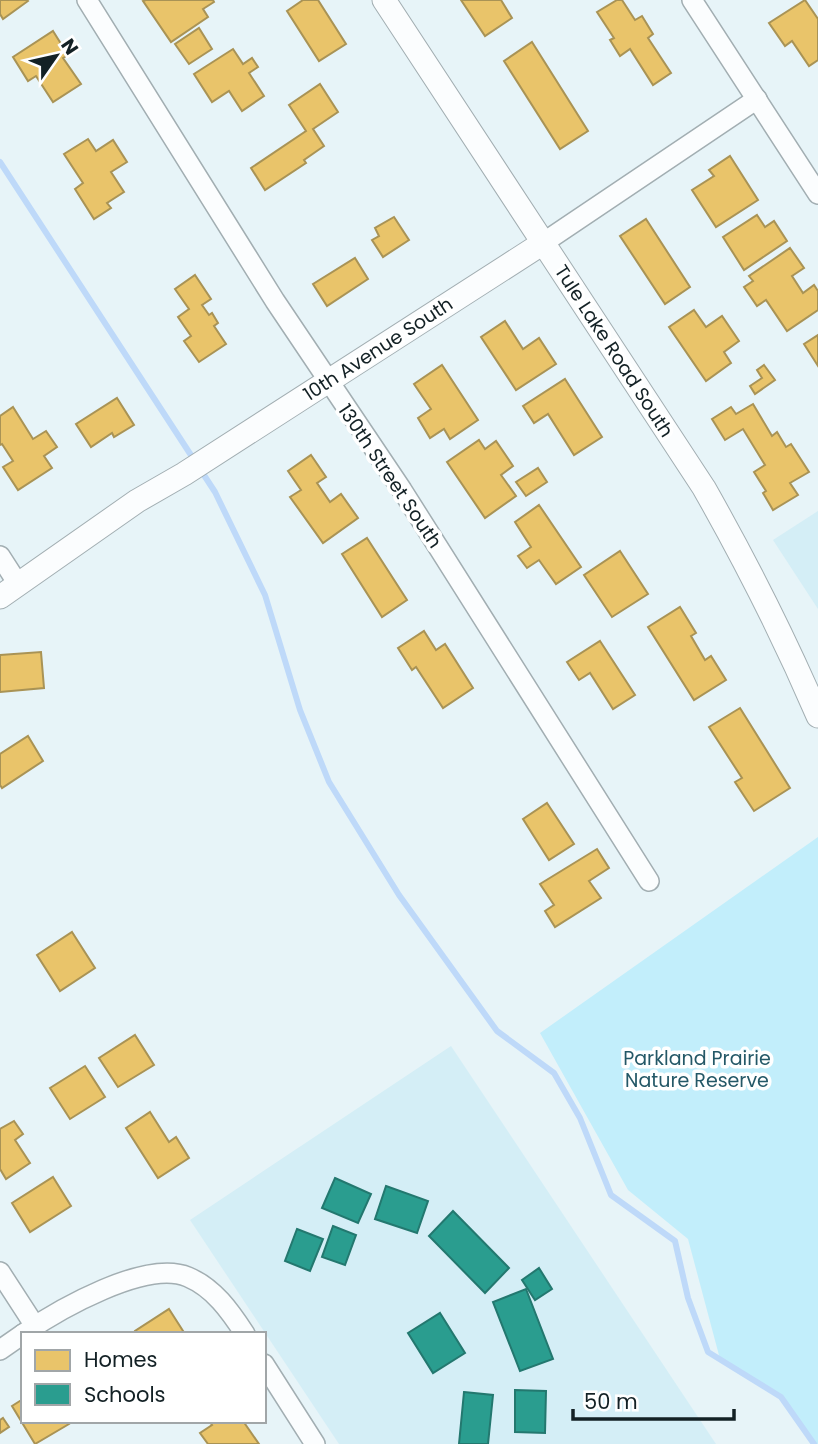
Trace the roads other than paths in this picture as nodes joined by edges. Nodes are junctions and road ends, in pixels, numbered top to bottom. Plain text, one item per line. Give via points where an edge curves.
1 (87, 0) edge
2 (384, 0) edge
3 (692, 0) edge
4 (757, 99) junction
5 (818, 194) edge
6 (543, 243) junction
7 (327, 381) junction
8 (0, 556) edge
9 (9, 591) edge
10 (818, 716) edge
11 (649, 881) dead end
12 (0, 1272) edge
13 (27, 1331) edge
14 (244, 1332) edge
15 (21, 1335) edge
16 (0, 1350) edge
17 (266, 1367) edge
18 (315, 1444) edge

1 - 7 street, 130th Street South
2 - 6 street, Tule Lake Road South
3 - 4 street
4 - 5 street
4 - 6 street, 10th Avenue South
6 - 7 street, 10th Avenue South
6 - 10 street, Tule Lake Road South via 704,488 779,628
7 - 9 street, 10th Avenue South via 137,501
7 - 11 street, 130th Street South
8 - 9 street
12 - 13 street
13 - 14 street via 125,1281 174,1273 200,1283 226,1305
15 - 16 street
17 - 18 street

